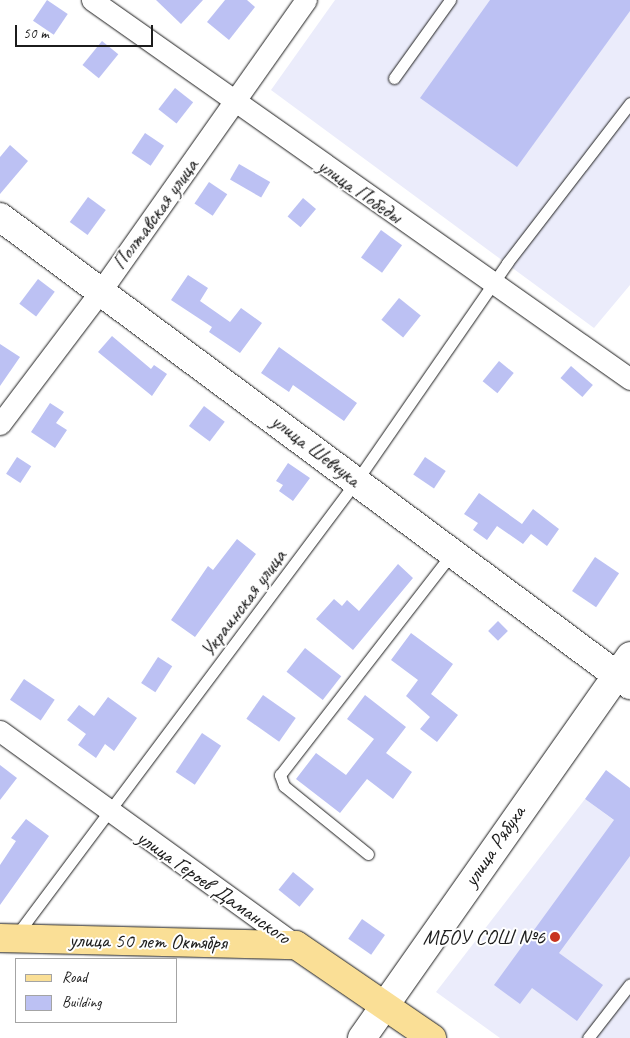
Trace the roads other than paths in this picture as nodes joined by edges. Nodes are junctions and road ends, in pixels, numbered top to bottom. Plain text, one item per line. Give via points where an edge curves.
1 (92, 0) edge
2 (306, 0) edge
3 (450, 0) edge
4 (394, 78) dead end
5 (630, 103) edge
6 (234, 104) junction
7 (0, 217) edge
8 (494, 284) junction
9 (102, 289) junction
10 (630, 379) edge
11 (0, 424) edge
12 (357, 480) junction
13 (453, 552) junction
14 (625, 672) edge
15 (0, 731) edge
16 (110, 813) junction
17 (368, 854) dead end
18 (7, 938) edge
19 (296, 944) junction
20 (630, 984) edge
21 (386, 1006) junction
22 (362, 1038) edge
23 (432, 1038) edge
24 (588, 1038) edge

1 - 6 street, улица Победы
2 - 6 street, Полтавская улица
3 - 4 lane
5 - 8 lane, Украинская улица
6 - 8 street, улица Победы
6 - 9 street, Полтавская улица
7 - 9 street, улица Шевчука
8 - 10 street, улица Победы
8 - 12 lane, Украинская улица
9 - 11 street, Полтавская улица
9 - 12 street, улица Шевчука
12 - 13 street, улица Шевчука
12 - 16 lane, Украинская улица
13 - 14 street, улица Шевчука
13 - 17 lane via 280,775 284,786
14 - 21 street, улица Рябуха
15 - 16 street, улица Героев Даманского
16 - 18 lane, Украинская улица
16 - 19 street, улица Героев Даманского
18 - 19 main road, улица 50 лет Октября
19 - 21 main road, улица Героев Даманского
20 - 24 lane
21 - 22 street, улица Рябуха
21 - 23 main road, улица Героев Даманского

